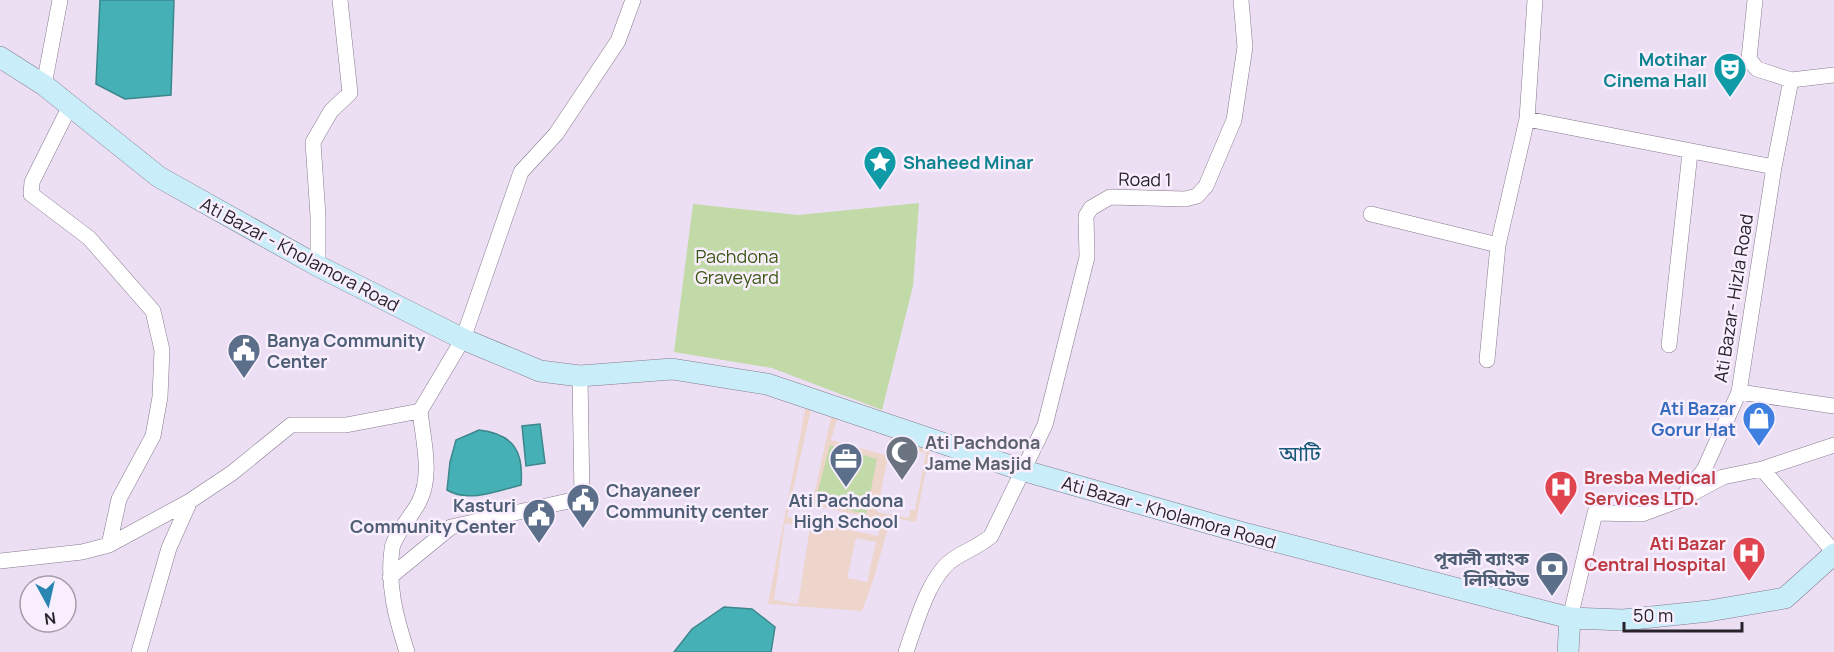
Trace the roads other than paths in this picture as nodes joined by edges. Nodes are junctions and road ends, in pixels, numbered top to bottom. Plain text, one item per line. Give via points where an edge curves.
1 (60, 0) edge
2 (340, 0) edge
3 (633, 0) edge
4 (1241, 0) edge
5 (1535, 0) edge
6 (1755, 0) edge
7 (0, 57) edge
8 (1834, 75) edge
9 (1791, 80) junction
10 (44, 85) junction
11 (70, 106) junction
12 (1527, 119) junction
13 (1690, 153) junction
14 (1774, 167) junction
15 (1371, 214) dead end
16 (1498, 245) junction
17 (318, 266) junction
18 (463, 339) junction
19 (1668, 345) dead end
20 (1487, 360) dead end
21 (579, 376) junction
22 (1739, 392) junction
23 (1834, 406) edge
24 (420, 411) junction
25 (1834, 445) edge
26 (1762, 469) junction
27 (1024, 471) junction
28 (1680, 500) junction
29 (190, 501) junction
30 (109, 545) junction
31 (1834, 553) edge
32 (0, 561) edge
33 (390, 577) junction
34 (1570, 618) junction
35 (140, 652) edge
36 (407, 652) edge
37 (906, 652) edge
38 (1568, 652) edge

1 - 10 street
2 - 17 street via 350,93 331,111 313,142
3 - 18 street via 618,41 556,134 521,172
4 - 27 street, Road 1 via 1245,47 1234,120 1206,186 1197,196 1185,199 1110,197 1091,208 1086,216 1087,257 1076,304 1045,425
5 - 12 street
6 - 9 street via 1749,59 1757,69
7 - 10 main road, Ati Bazar - Kholamora Road
8 - 9 street
9 - 14 street, Ati Bazar- Hizla Road
10 - 11 main road, Ati Bazar - Kholamora Road
11 - 17 main road, Ati Bazar - Kholamora Road via 159,177
11 - 30 street via 32,182 31,194 89,238 153,311 162,350 160,398 153,436 119,499
12 - 13 street
12 - 16 street
13 - 14 street
13 - 19 street
14 - 22 street, Ati Bazar- Hizla Road
15 - 16 street
16 - 20 street
17 - 18 main road, Ati Bazar - Kholamora Road
18 - 21 main road, Ati Bazar - Kholamora Road via 540,371
18 - 24 street
21 - 27 main road, Ati Bazar - Kholamora Road via 672,369 767,384
21 - 33 street via 582,498 451,527
22 - 23 street
22 - 28 street, Ati Bazar- Hizla Road via 1704,470
24 - 29 street via 346,425 291,425
24 - 33 street via 425,484 420,501 392,546
25 - 26 street
26 - 28 street via 1723,477
26 - 31 street
27 - 34 main road, Ati Bazar - Kholamora Road
27 - 37 street via 991,536 976,549 954,558 939,576 924,600
28 - 34 street via 1642,514 1595,513
29 - 30 street
29 - 35 street via 169,548
30 - 32 street via 82,552
31 - 34 main road, Ati Bazar - Kholamora Road via 1785,598 1623,620
33 - 36 street via 393,608
34 - 38 main road

